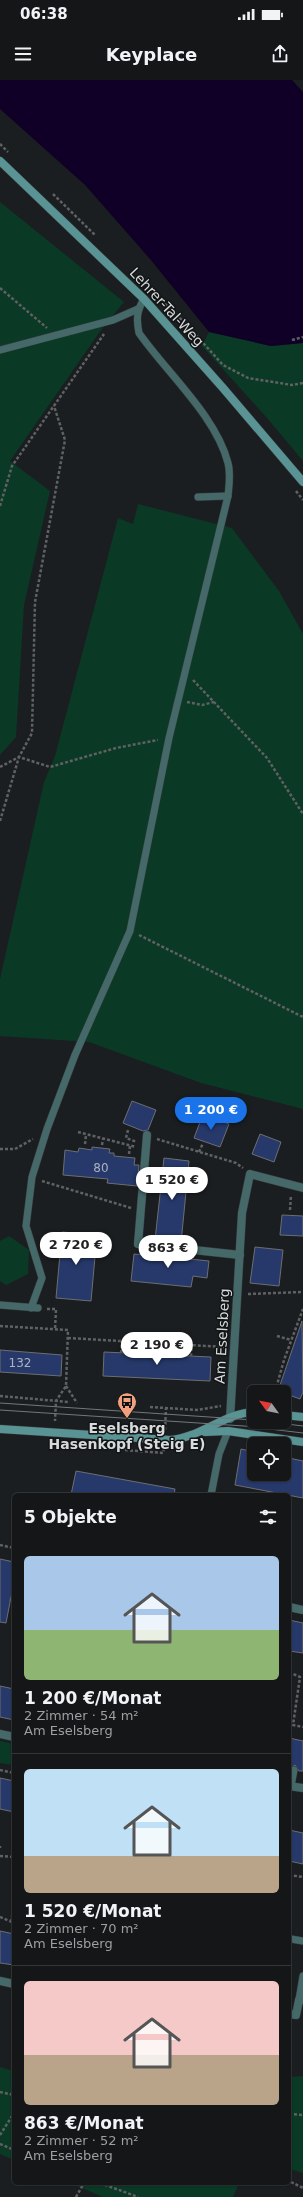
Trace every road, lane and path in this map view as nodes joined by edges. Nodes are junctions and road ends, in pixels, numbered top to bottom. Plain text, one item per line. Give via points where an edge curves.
1 (0, 161) edge
2 (0, 288) edge
3 (144, 299) junction
4 (162, 301) dead end
5 (138, 309) junction
6 (113, 320) junction
7 (56, 336) junction
8 (303, 337) edge
9 (292, 340) dead end
10 (0, 350) edge
11 (303, 383) edge
12 (54, 406) junction
13 (303, 482) edge
14 (228, 496) junction
15 (198, 497) dead end
16 (0, 506) edge
17 (185, 672) junction
18 (178, 701) junction
19 (214, 702) junction
20 (169, 738) junction
21 (19, 757) junction
22 (0, 768) edge
23 (303, 814) edge
24 (0, 821) edge
25 (130, 931) junction
26 (303, 1018) edge
27 (47, 1129) junction
28 (128, 1130) dead end
29 (78, 1132) dead end
30 (86, 1134) junction
31 (147, 1135) joint
32 (103, 1139) junction
33 (203, 1143) dead end
34 (85, 1144) dead end
35 (102, 1145) dead end
36 (130, 1146) junction
37 (144, 1147) junction
38 (0, 1149) edge
39 (199, 1152) junction
40 (129, 1154) dead end
41 (250, 1174) junction
42 (32, 1177) junction
43 (303, 1188) edge
44 (139, 1211) junction
45 (240, 1255) junction
46 (303, 1292) edge
47 (237, 1295) junction
48 (0, 1305) edge
49 (35, 1308) junction
50 (303, 1309) edge
51 (0, 1326) edge
52 (55, 1330) junction
53 (277, 1336) dead end
54 (68, 1338) junction
55 (291, 1340) junction
56 (122, 1341) junction
57 (157, 1343) junction
58 (192, 1345) junction
59 (235, 1347) junction
60 (121, 1353) dead end
61 (156, 1354) dead end
62 (191, 1356) dead end
63 (277, 1385) edge
64 (66, 1386) junction
65 (0, 1396) edge
66 (56, 1401) junction
67 (69, 1402) dead end
68 (77, 1403) dead end
69 (232, 1404) junction
70 (150, 1407) dead end
71 (247, 1414) edge
72 (291, 1416) edge
73 (303, 1417) edge
74 (230, 1419) junction
75 (55, 1421) dead end
76 (148, 1426) dead end
77 (165, 1427) dead end
78 (0, 1429) edge
79 (228, 1431) junction
80 (194, 1435) junction
81 (303, 1442) edge
82 (125, 1450) dead end
83 (163, 1453) dead end
84 (211, 1493) edge
85 (0, 1545) edge
86 (12, 1548) edge
87 (10, 1598) dead end
88 (12, 1600) edge
89 (291, 1607) edge
90 (303, 1610) edge
91 (291, 1673) edge
92 (293, 1725) joint
93 (303, 1727) edge
94 (0, 1734) edge
95 (12, 1737) edge
96 (0, 1770) edge
97 (294, 1770) dead end
98 (12, 1773) edge
99 (291, 1782) edge
100 (291, 1786) edge
101 (303, 1788) edge
102 (0, 1856) edge
103 (12, 1857) edge
104 (291, 1875) edge
105 (303, 1878) edge
106 (0, 1917) edge
107 (12, 1923) edge
108 (291, 1939) dead end
109 (303, 1941) edge
110 (303, 1976) edge
111 (0, 1981) edge
112 (12, 1984) edge
113 (301, 2000) edge
114 (291, 2014) edge
115 (0, 2092) edge
116 (12, 2095) edge
117 (291, 2114) edge
118 (303, 2115) edge
119 (12, 2116) edge
120 (0, 2136) edge
121 (0, 2144) edge
122 (12, 2149) edge
123 (291, 2182) dead end
124 (83, 2185) edge
125 (105, 2185) edge
126 (303, 2188) edge
127 (76, 2197) edge
128 (138, 2197) edge

1 - 3 street, Lehrer-Tal-Weg
2 - 7 path
3 - 5 lane
3 - 13 street, Lehrer-Tal-Weg via 224,388
4 - 11 path via 223,365 248,378 292,385
5 - 6 lane
5 - 14 lane via 139,332 215,430 228,464
6 - 7 lane
6 - 12 path
7 - 10 lane
8 - 9 path
12 - 16 path via 12,466
12 - 21 path via 65,440 34,602 32,733
14 - 15 lane
14 - 17 lane
17 - 18 lane
17 - 19 path
18 - 19 path via 202,705
18 - 20 lane
19 - 23 path via 267,758
20 - 21 path via 116,748 50,767
20 - 25 lane
21 - 22 path
21 - 24 path
25 - 26 path
25 - 27 lane via 75,1055
27 - 38 path via 15,1149
27 - 42 lane
28 - 37 path via 126,1138
29 - 30 path
30 - 32 path
30 - 34 path
31 - 37 street
31 - 39 path
32 - 35 path
32 - 36 path
33 - 39 path
36 - 37 path
36 - 40 path
37 - 44 street
39 - 41 path via 236,1163
41 - 43 street
41 - 45 street, Am Eselsberg via 242,1213
42 - 44 path
42 - 49 lane via 26,1226 42,1278
44 - 45 street via 138,1244
45 - 47 street, Am Eselsberg
46 - 47 path
47 - 59 street, Am Eselsberg
48 - 49 lane
49 - 52 path via 56,1309
50 - 55 path
51 - 52 path
52 - 54 path via 68,1330
53 - 55 path
54 - 56 path
54 - 64 path
55 - 63 path
56 - 57 path
56 - 60 path
57 - 58 path
57 - 61 path
58 - 59 path
58 - 62 path
59 - 69 street, Am Eselsberg
64 - 66 path
64 - 68 path
65 - 66 path
66 - 67 path
66 - 75 path
69 - 70 path via 197,1410
69 - 74 street, Am Eselsberg
71 - 74 street
72 - 73 street
74 - 79 street
74 - 80 street
76 - 77 path
78 - 80 street via 164,1440
79 - 80 street
79 - 81 street
79 - 84 lane via 219,1454
82 - 83 path
85 - 86 path
87 - 88 path
89 - 90 street
91 - 92 path via 300,1677
92 - 93 path
94 - 95 street
96 - 98 path
97 - 99 lane
100 - 101 street
102 - 103 path
104 - 105 path
106 - 107 path
108 - 109 lane
110 - 113 lane
111 - 112 street
113 - 114 street via 296,2015
115 - 116 path
117 - 118 path
119 - 120 path
121 - 122 path
123 - 126 path
124 - 127 path
125 - 128 path

